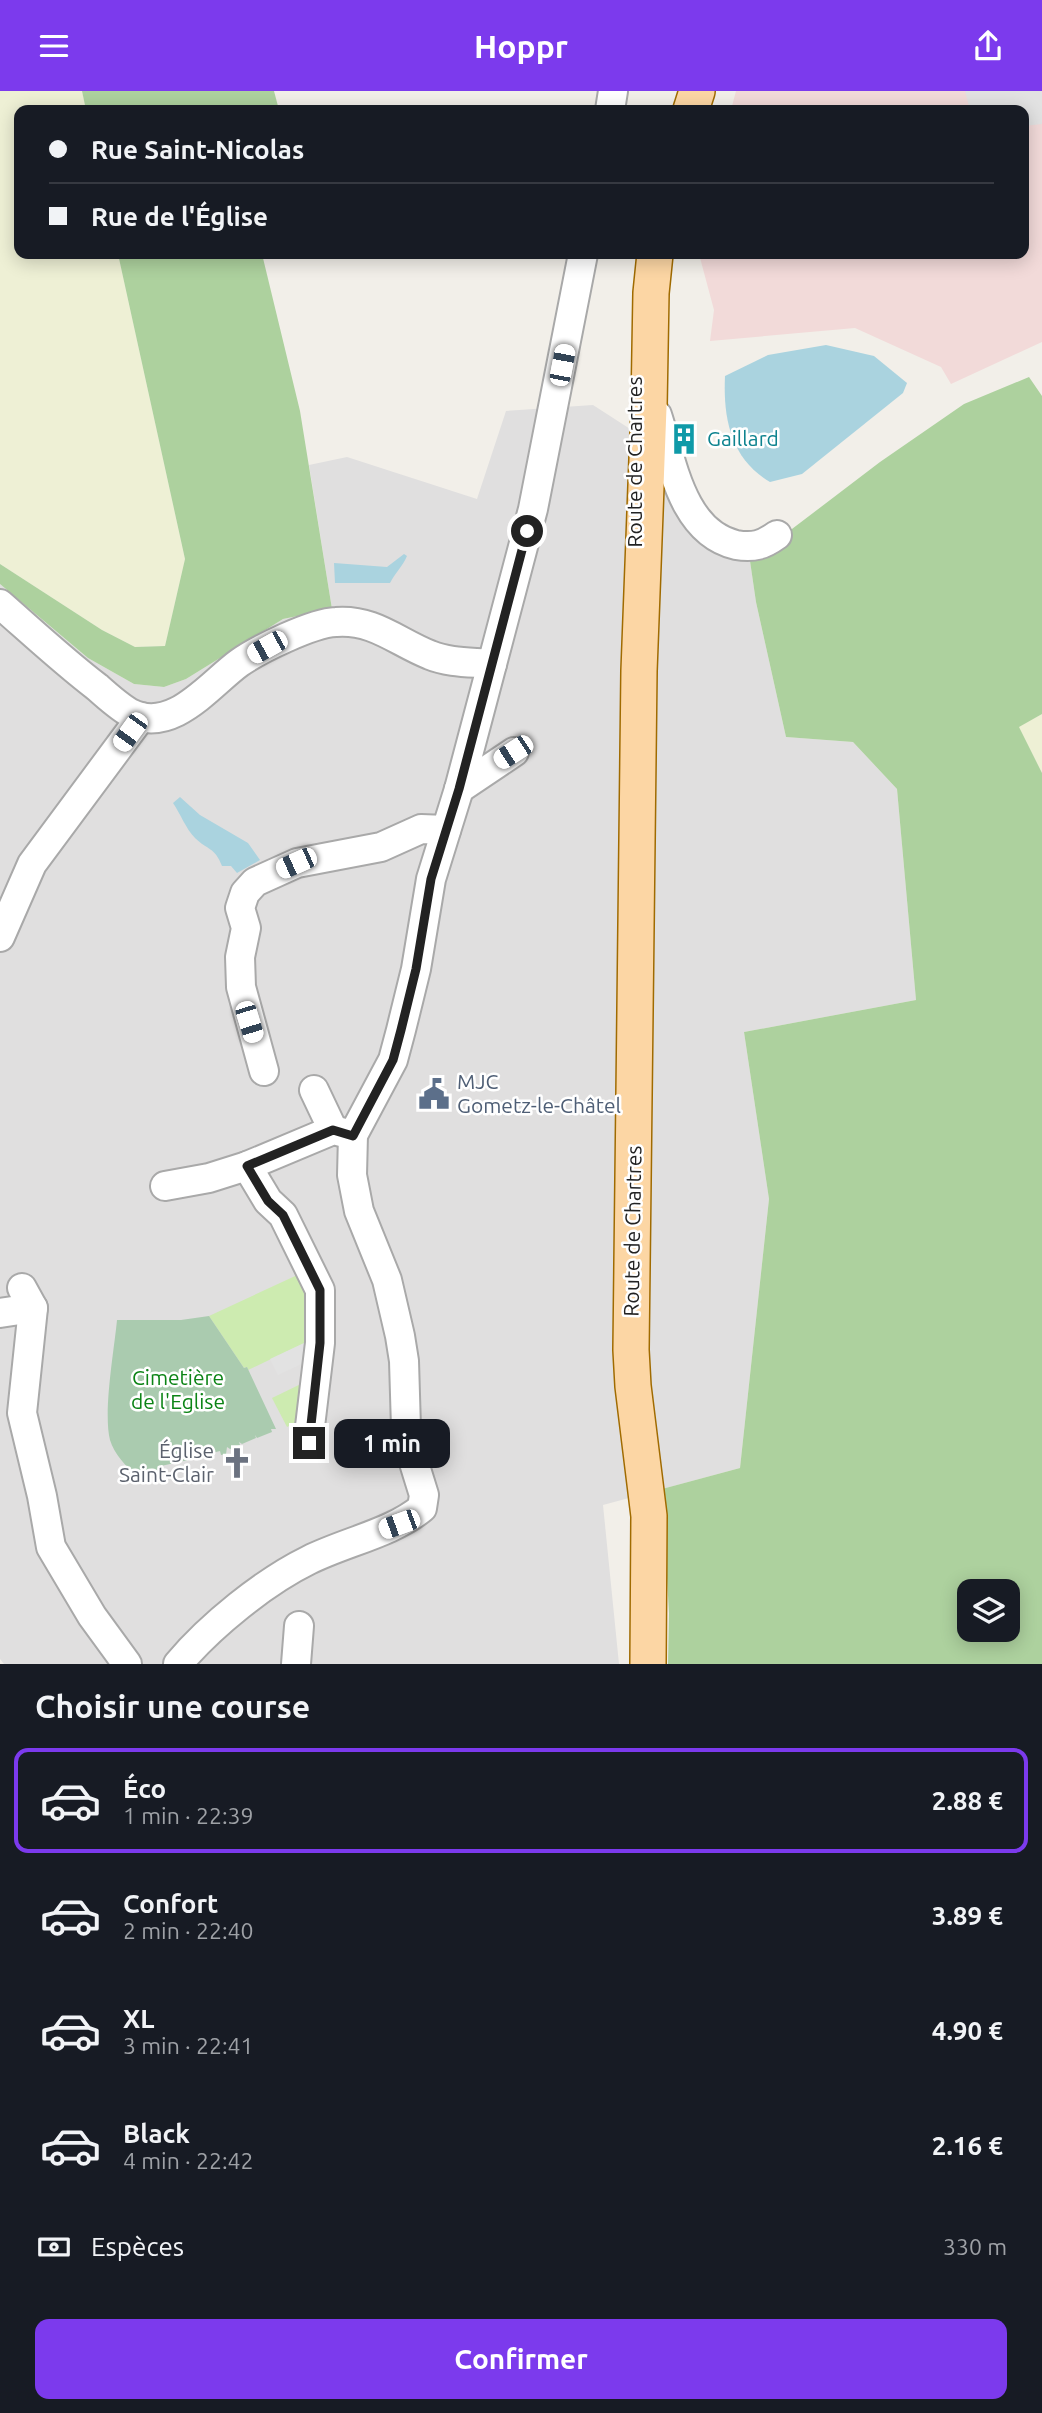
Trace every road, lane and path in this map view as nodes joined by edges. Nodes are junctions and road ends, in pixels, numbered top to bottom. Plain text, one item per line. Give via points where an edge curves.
1 (582, 259) edge
2 (637, 259) edge
3 (654, 259) edge
4 (642, 406) junction
5 (777, 535) dead end
6 (0, 604) edge
7 (492, 664) junction
8 (141, 717) junction
9 (513, 752) dead end
10 (459, 789) junction
11 (446, 830) junction
12 (0, 937) edge
13 (264, 1071) dead end
14 (314, 1090) dead end
15 (343, 1133) junction
16 (247, 1166) junction
17 (164, 1186) dead end
18 (0, 1313) edge
19 (309, 1443) dead end
20 (299, 1626) dead end
21 (127, 1664) edge
22 (178, 1664) edge
23 (296, 1664) edge
24 (648, 1664) edge

1 - 7 street via 533,509
2 - 4 main road, Route de Chartres
3 - 4 main road, Route de Chartres
4 - 5 street via 657,415 680,489 696,519 727,543 747,547 763,545
4 - 24 main road, Route de Chartres via 631,1350 649,1516
6 - 8 street via 99,689
7 - 8 street via 430,655 370,625 334,622 240,662 187,707 167,715
7 - 10 street
8 - 12 street via 32,865
9 - 10 street
10 - 11 street
11 - 13 street via 421,829 381,846 296,863 255,882 246,893 240,908 246,927 241,987
11 - 15 street via 431,879 416,969 393,1060
14 - 15 street
15 - 16 street
15 - 22 street via 359,1211 387,1280 400,1336 408,1439 424,1495 422,1508 399,1524 345,1544 279,1577 199,1640
16 - 17 street
16 - 19 street via 268,1201 283,1215 320,1290 320,1343
18 - 21 street via 27,1298 22,1413 51,1547
20 - 23 street

